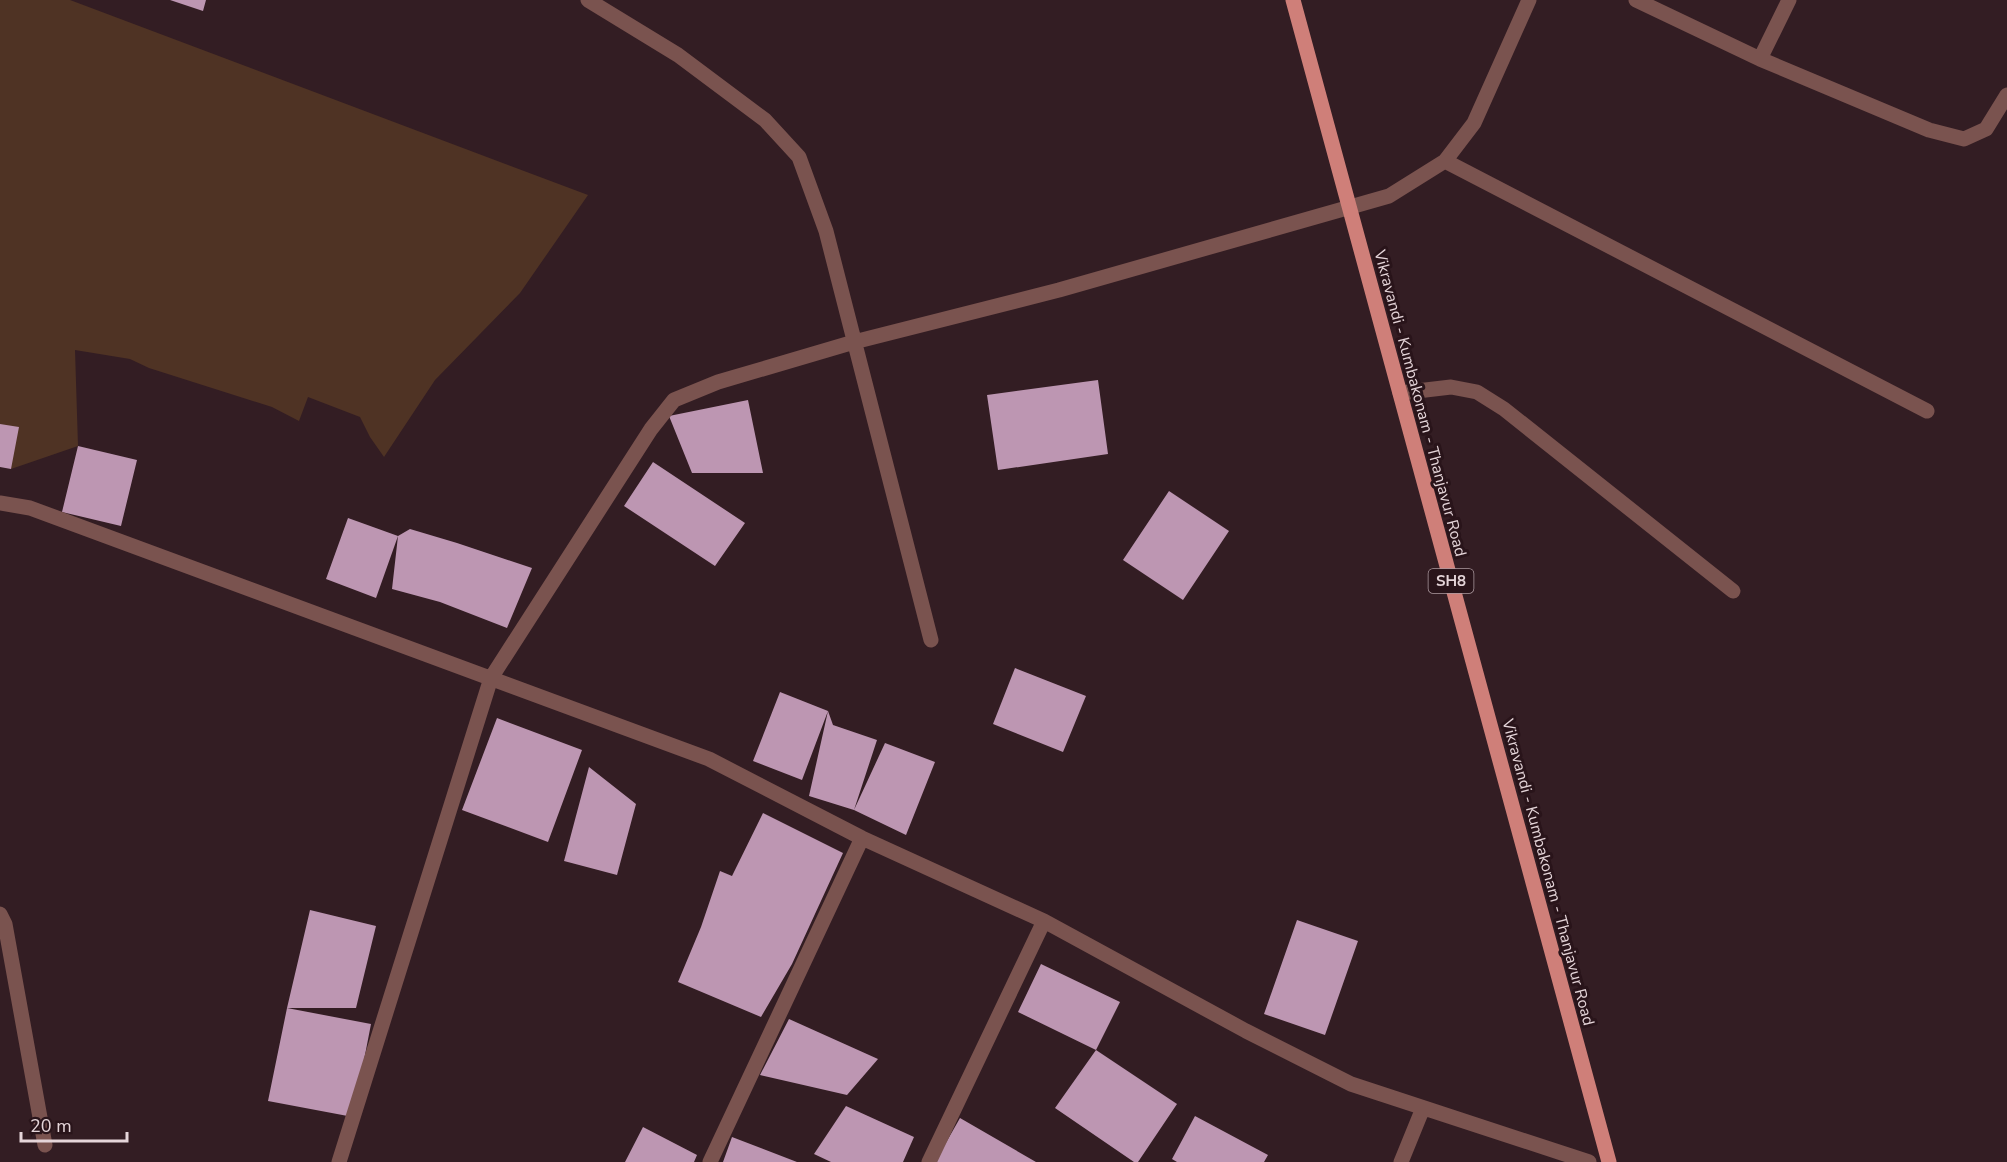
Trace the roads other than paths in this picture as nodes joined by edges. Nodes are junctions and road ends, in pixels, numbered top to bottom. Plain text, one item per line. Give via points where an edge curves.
1 (588, 0) edge
2 (1293, 0) edge
3 (1529, 0) edge
4 (1636, 0) edge
5 (1789, 0) edge
6 (1760, 59) junction
7 (2007, 95) edge
8 (1445, 161) junction
9 (1349, 206) junction
10 (854, 342) junction
11 (1400, 393) junction
12 (1927, 411) dead end
13 (0, 503) edge
14 (1733, 591) dead end
15 (931, 640) dead end
16 (491, 678) junction
17 (862, 838) junction
18 (0, 914) edge
19 (1044, 921) junction
20 (1423, 1108) junction
21 (45, 1145) dead end
22 (339, 1162) edge
23 (710, 1162) edge
24 (929, 1162) edge
25 (1401, 1162) edge
26 (1589, 1162) edge
27 (1609, 1162) edge

1 - 10 street via 687,62 765,120 799,158 826,231
2 - 9 main road, Vikravandi - Kumbakonam - Thanjavur Road / SH8
3 - 8 street via 1474,123
4 - 6 street
5 - 6 street
6 - 7 street via 1929,130 1964,139 1986,129
8 - 9 street via 1389,196
8 - 12 street
9 - 10 street via 1059,290
9 - 11 main road, Vikravandi - Kumbakonam - Thanjavur Road / SH8
10 - 15 street
10 - 16 street via 718,382 674,400 651,429
11 - 14 street via 1451,387 1477,392 1504,409
11 - 27 main road, Vikravandi - Kumbakonam - Thanjavur Road / SH8
13 - 16 street via 30,508
16 - 17 street via 709,759
16 - 22 street
17 - 19 street
17 - 23 street
18 - 21 street
19 - 20 street via 1351,1084
19 - 24 street
20 - 25 street
20 - 26 street

